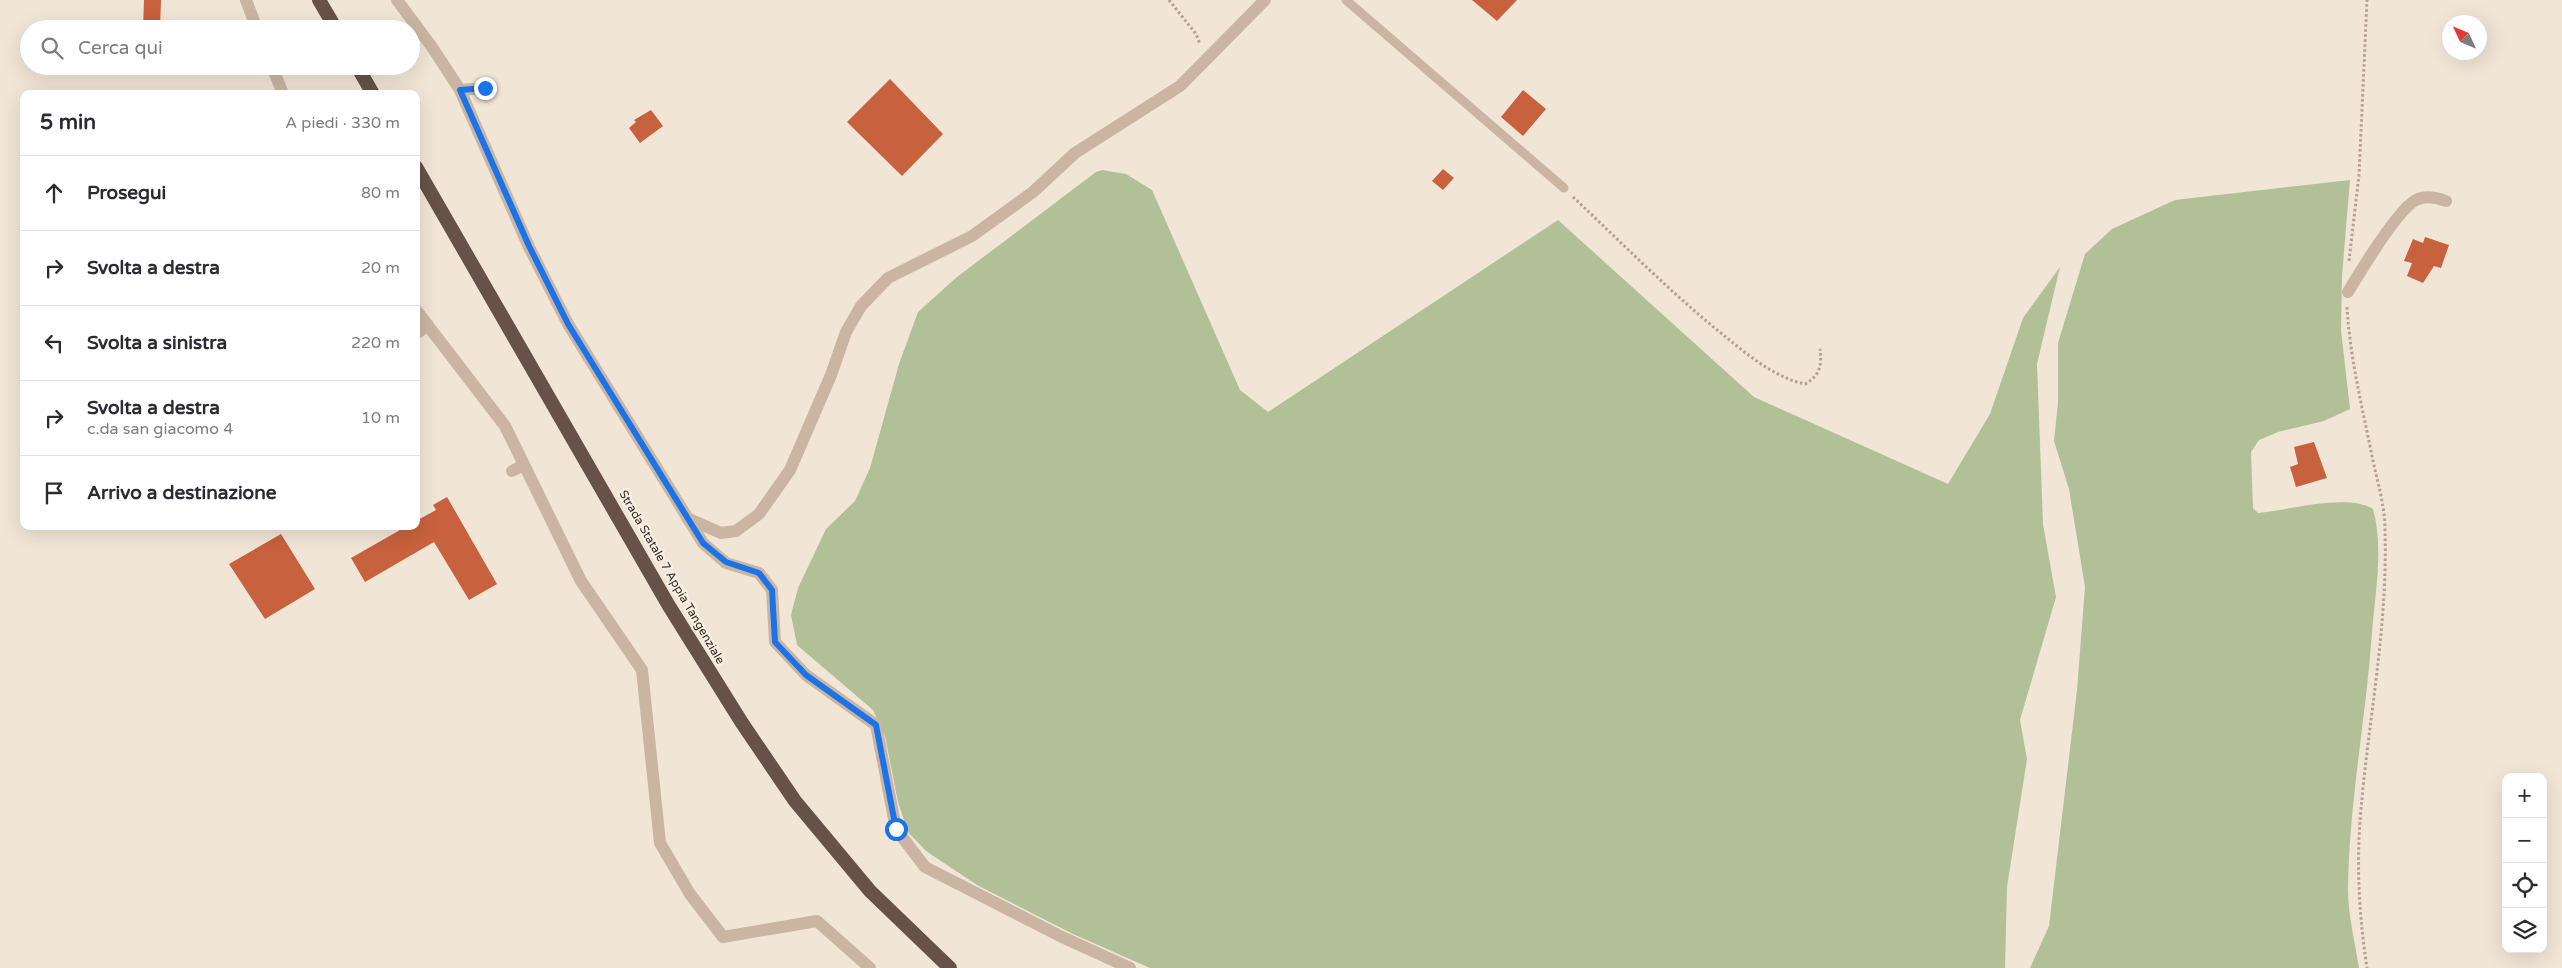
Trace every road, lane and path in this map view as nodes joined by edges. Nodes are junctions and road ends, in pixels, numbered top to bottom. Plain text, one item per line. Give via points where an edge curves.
1 (246, 0) edge
2 (319, 0) edge
3 (397, 0) edge
4 (1169, 0) edge
5 (1265, 0) edge
6 (1346, 0) edge
7 (2367, 0) edge
8 (254, 20) edge
9 (331, 20) edge
10 (412, 20) edge
11 (420, 31) edge
12 (1206, 60) junction
13 (276, 75) edge
14 (362, 75) edge
15 (485, 88) dead end
16 (281, 90) edge
17 (371, 90) edge
18 (460, 90) junction
19 (420, 174) edge
20 (1564, 188) joint
21 (2446, 201) dead end
22 (2349, 264) dead end
23 (2348, 292) joint
24 (420, 315) edge
25 (428, 325) junction
26 (420, 331) edge
27 (1820, 349) dead end
28 (687, 518) junction
29 (870, 968) edge
30 (950, 968) edge
31 (1130, 968) edge
32 (2367, 968) edge

1 - 8 street
2 - 9 highway
3 - 10 street
4 - 12 path via 1196,34
5 - 12 street
6 - 20 lane
7 - 22 path via 2359,175
11 - 18 street
12 - 28 street via 1180,86 1074,153 1034,192 972,236 888,278 861,306 846,332 790,470 759,514 736,531 721,533
13 - 16 street
14 - 17 highway
15 - 18 street
18 - 28 street via 529,246 568,324
19 - 30 highway, Strada Statale 7 Appia Tangenziale via 669,606 742,723 796,801 870,891
20 - 27 path via 1682,302 1770,371 1805,384 1815,378 1822,362
21 - 23 street via 2424,197 2411,204 2379,243
23 - 32 path via 2350,350 2382,497 2385,529 2381,621 2360,811 2360,922
24 - 25 street
25 - 26 street
25 - 29 street via 504,426 518,468 582,581 642,670 660,844 690,894 723,937 818,921
28 - 31 street via 703,543 720,558 759,573 772,590 775,642 806,675 876,725 896,829 925,867

